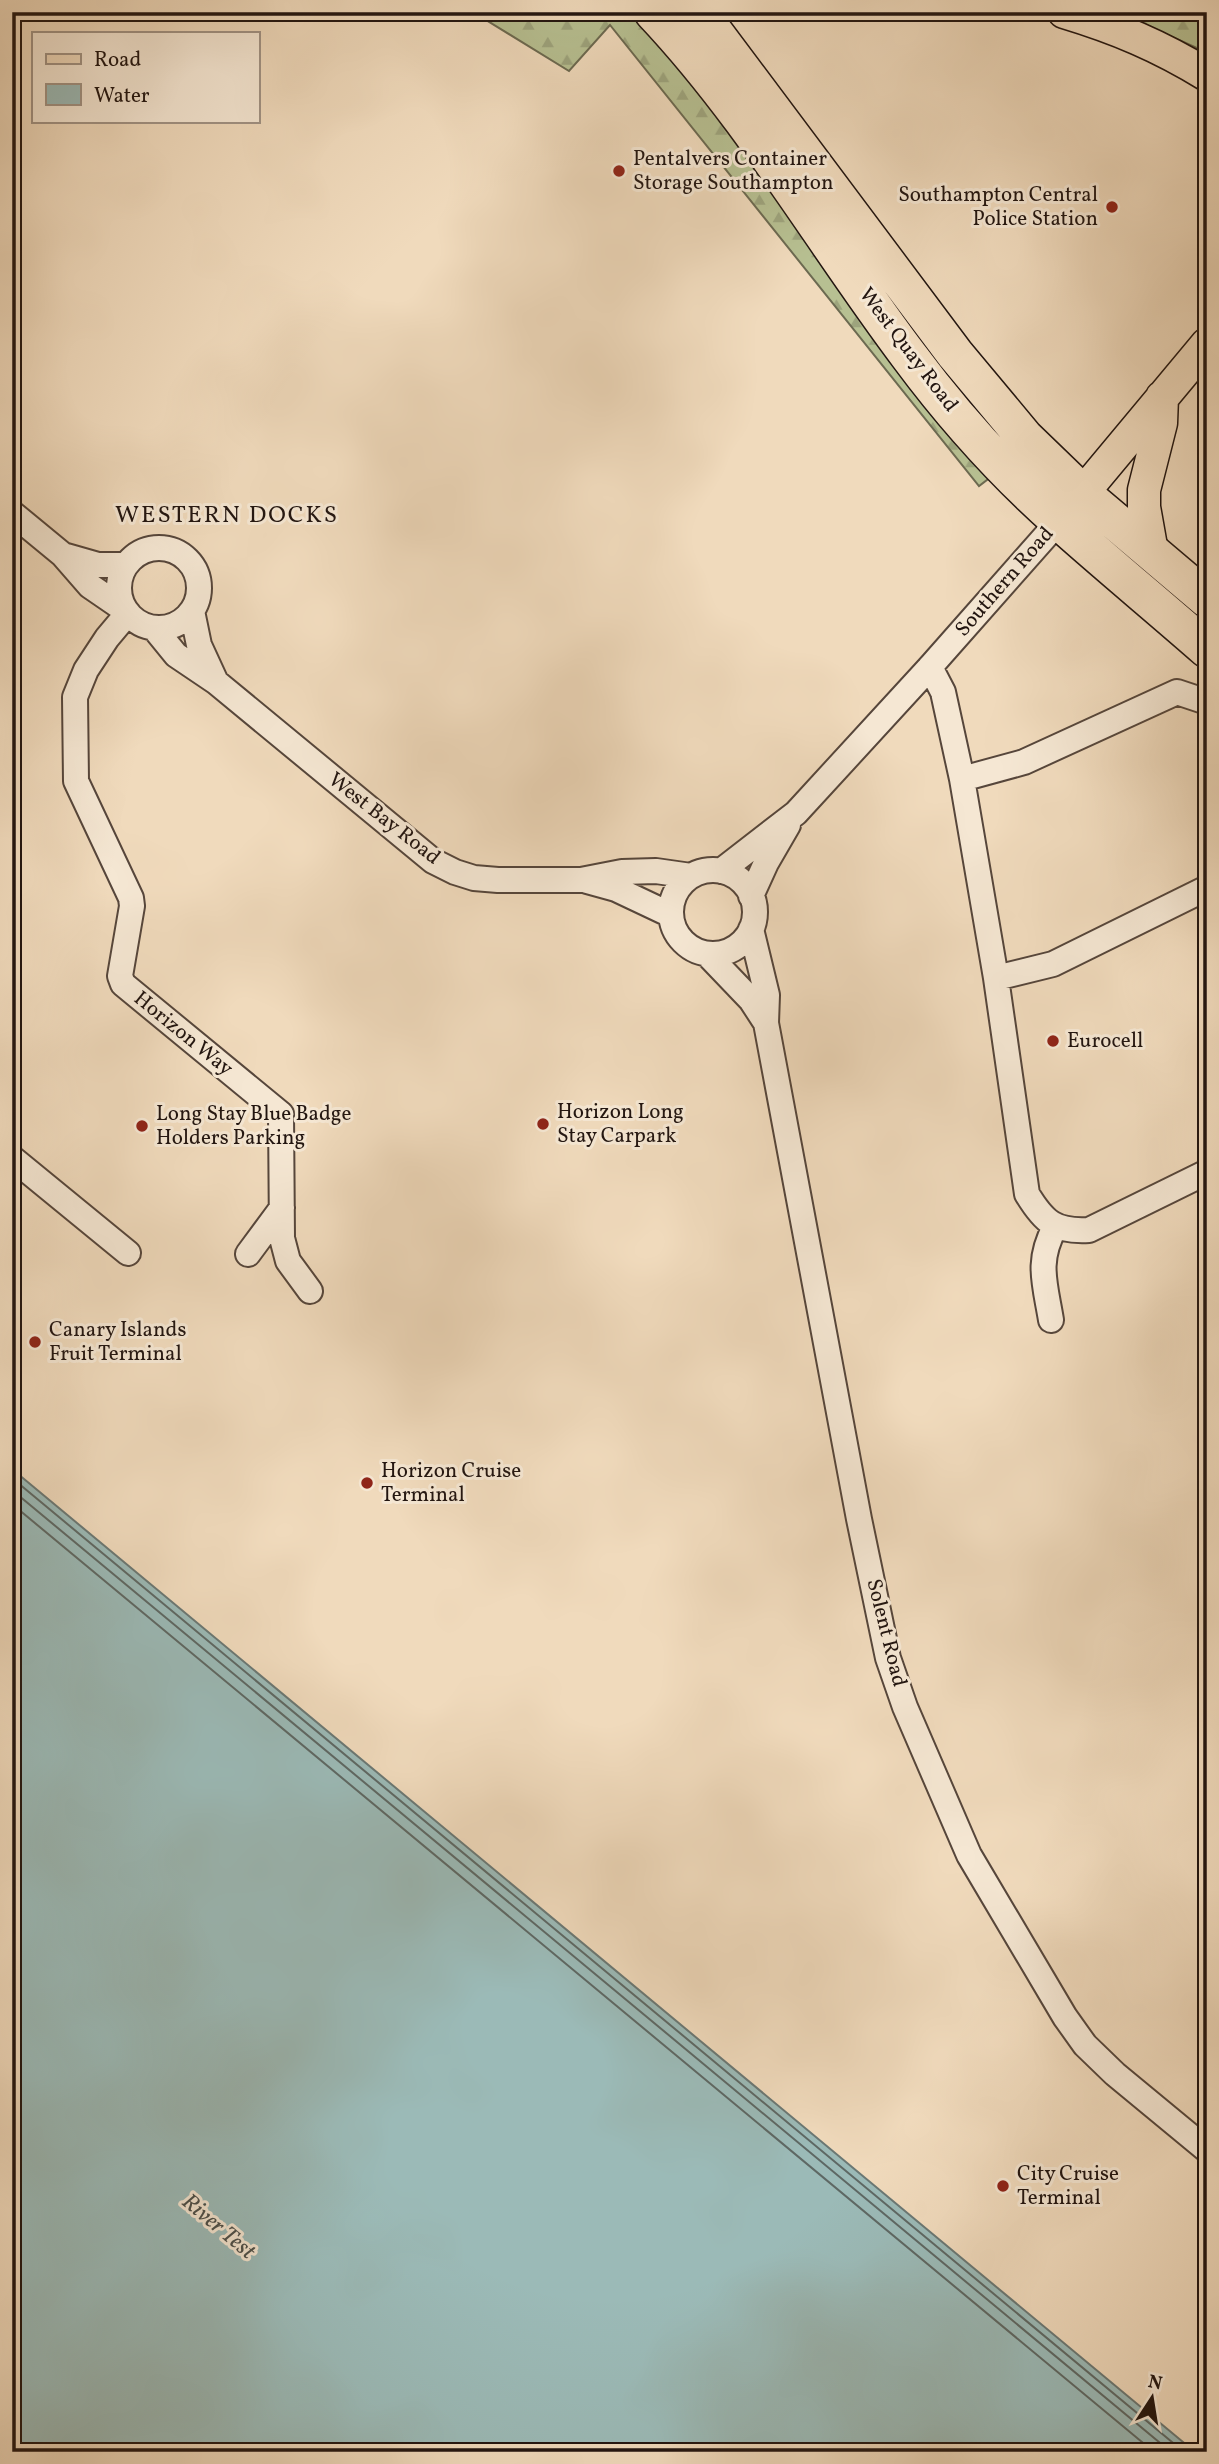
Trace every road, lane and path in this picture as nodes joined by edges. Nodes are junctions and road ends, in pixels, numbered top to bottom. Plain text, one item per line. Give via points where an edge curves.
1 (653, 12) edge
2 (699, 12) edge
3 (1064, 12) edge
4 (1207, 75) edge
5 (1207, 344) edge
6 (1162, 397) junction
7 (1083, 494) junction
8 (12, 513) edge
9 (1059, 521) junction
10 (1152, 552) junction
11 (63, 555) junction
12 (125, 565) junction
13 (1207, 599) edge
14 (192, 611) junction
15 (126, 612) junction
16 (154, 628) junction
17 (1207, 649) edge
18 (930, 667) junction
19 (216, 682) junction
20 (1207, 702) edge
21 (962, 779) junction
22 (796, 813) junction
23 (721, 871) junction
24 (691, 876) junction
25 (581, 880) junction
26 (1207, 888) edge
27 (751, 896) junction
28 (671, 915) junction
29 (751, 929) junction
30 (707, 954) junction
31 (996, 978) junction
32 (766, 1023) junction
33 (12, 1158) edge
34 (1207, 1172) edge
35 (282, 1208) junction
36 (1055, 1227) junction
37 (128, 1254) dead end
38 (248, 1254) dead end
39 (310, 1291) dead end
40 (1051, 1320) dead end
41 (1207, 2150) edge

1 - 9 highway, West Quay Road via 758,140 909,357 959,417
2 - 7 highway, West Quay Road via 955,354 1025,438
3 - 4 main road via 1164,49
5 - 6 main road, Southern Road
6 - 7 main road, Southern Road
6 - 10 main road via 1161,423 1143,490
7 - 9 main road, Southern Road
7 - 10 highway, West Quay Road
8 - 11 street
9 - 17 highway, West Quay Road
9 - 18 street, Southern Road
10 - 13 highway, West Quay Road
11 - 12 street via 98,565
11 - 15 street via 89,586
12 - 14 street via 155,548 183,556 197,574 200,587
12 - 15 street via 118,587
14 - 16 street via 175,625
14 - 19 street, West Bay Road via 199,645
15 - 16 street
15 - 35 street, Horizon Way via 86,670 75,697 76,781 131,898 120,976 123,985 281,1114
16 - 19 street, West Bay Road via 176,655
18 - 21 street via 943,692
18 - 22 street, Southern Road
19 - 25 street, West Bay Road via 433,861 474,878
20 - 21 street via 1177,692 1024,762
21 - 31 street
22 - 23 street, Southern Road
22 - 27 street, Southern Road
23 - 24 street
23 - 27 street via 734,876
24 - 25 street, West Bay Road via 622,872
24 - 28 street via 676,893
25 - 28 street, West Bay Road via 616,889
26 - 31 street via 1053,964
27 - 29 street
28 - 30 street via 682,941
29 - 30 street via 733,949
29 - 32 street, Solent Road via 767,995
30 - 32 street, Solent Road via 751,1000
31 - 36 street via 1027,1194
32 - 41 street, Solent Road via 859,1519 888,1658 905,1707 969,1855 1065,2017 1115,2074
33 - 37 street
34 - 36 street via 1089,1230
35 - 38 street
35 - 39 street, Horizon Way via 288,1261
36 - 40 street via 1045,1245 1043,1268

